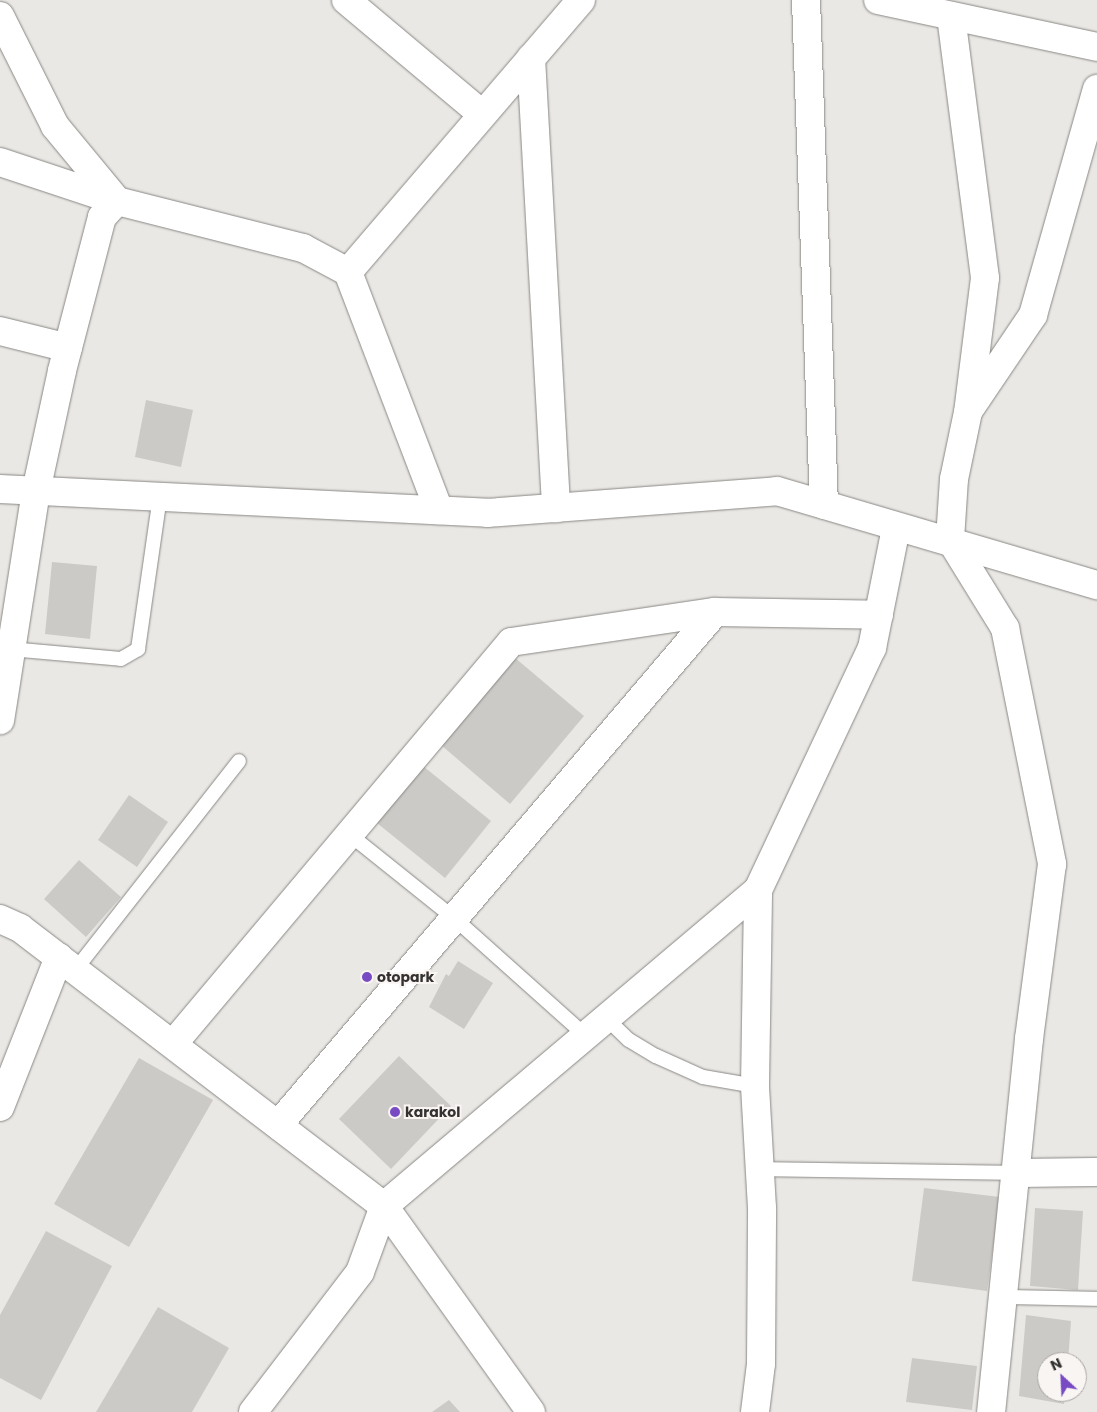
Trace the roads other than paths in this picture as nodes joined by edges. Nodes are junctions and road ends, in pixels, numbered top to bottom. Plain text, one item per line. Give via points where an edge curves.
1 (346, 0) edge
2 (581, 0) edge
3 (806, 0) edge
4 (878, 0) edge
5 (0, 16) edge
6 (951, 16) junction
7 (1097, 47) edge
8 (531, 58) junction
9 (1097, 89) edge
10 (482, 114) junction
11 (0, 162) edge
12 (117, 201) junction
13 (348, 272) junction
14 (0, 331) edge
15 (68, 348) junction
16 (968, 412) junction
17 (0, 489) edge
18 (36, 491) junction
19 (160, 497) junction
20 (824, 505) junction
21 (556, 508) junction
22 (439, 510) junction
23 (896, 528) junction
24 (950, 539) junction
25 (1097, 584) edge
26 (714, 612) junction
27 (878, 615) junction
28 (10, 649) junction
29 (0, 720) edge
30 (239, 761) dead end
31 (350, 834) junction
32 (758, 890) junction
33 (454, 918) junction
34 (0, 919) edge
35 (67, 963) junction
36 (605, 1017) junction
37 (585, 1034) junction
38 (173, 1044) junction
39 (755, 1086) junction
40 (0, 1107) edge
41 (278, 1125) junction
42 (760, 1169) junction
43 (1097, 1172) edge
44 (1015, 1173) junction
45 (384, 1206) junction
46 (1003, 1297) junction
47 (1097, 1299) edge
48 (253, 1412) edge
49 (531, 1412) edge
50 (755, 1412) edge
51 (991, 1412) edge

1 - 10 street
2 - 8 street
3 - 20 street
4 - 6 street
5 - 12 street via 55,126
6 - 7 street
6 - 16 street via 985,278
8 - 10 street
8 - 21 street
9 - 16 street via 1033,314
10 - 13 street
11 - 12 street
12 - 13 street via 303,248
12 - 15 street via 102,217
13 - 22 street
14 - 15 street
15 - 18 street
16 - 24 street via 954,478
17 - 18 street
18 - 19 street
18 - 28 street
19 - 22 street
19 - 28 lane via 138,649 121,658
20 - 21 street via 777,491
20 - 23 street
21 - 22 street via 487,513
23 - 24 street
23 - 27 street
24 - 25 street
24 - 44 street via 1005,628 1052,864
26 - 27 street
26 - 31 street via 511,642
26 - 33 street
27 - 32 street via 872,648
28 - 29 street
30 - 35 lane
31 - 33 lane
31 - 38 street
32 - 36 street
32 - 39 street
33 - 37 lane
33 - 41 street
34 - 35 street via 20,928
35 - 38 street
35 - 40 street
36 - 37 street
36 - 39 lane via 629,1040 656,1056 703,1077
37 - 45 street
38 - 41 street
39 - 42 street
41 - 45 street
42 - 44 lane
42 - 50 street via 761,1364
43 - 44 street
44 - 46 street
45 - 48 street via 360,1272
45 - 49 street
46 - 47 lane
46 - 51 street

